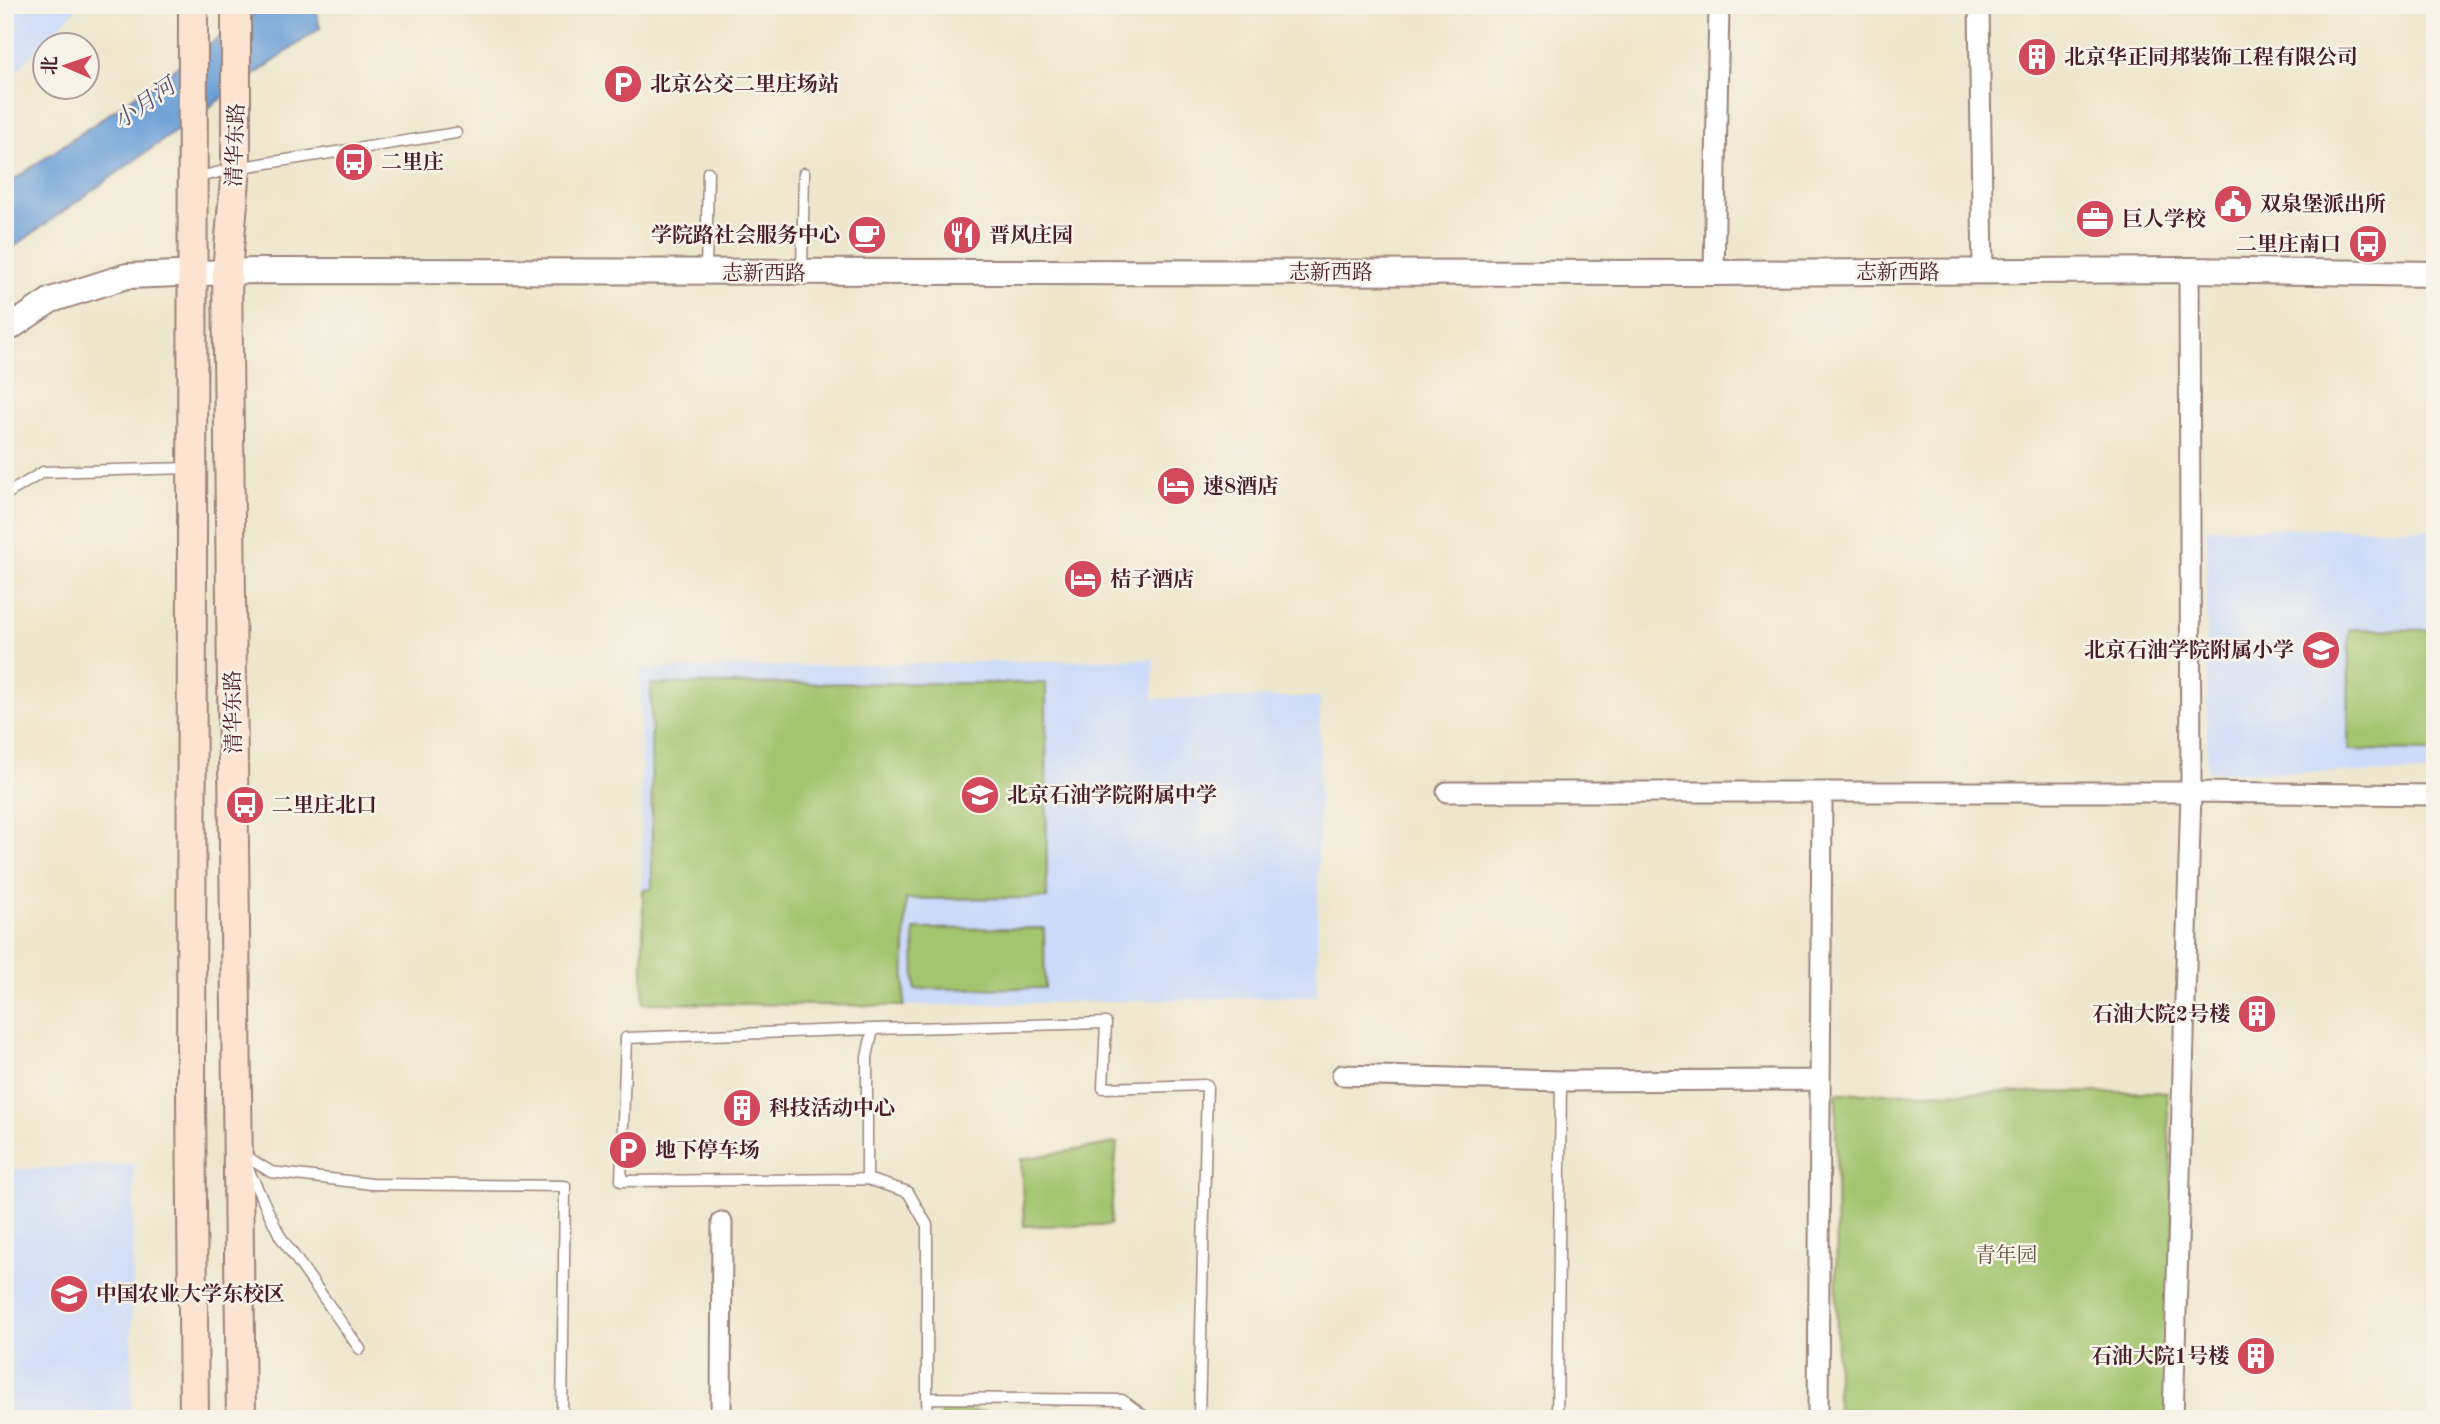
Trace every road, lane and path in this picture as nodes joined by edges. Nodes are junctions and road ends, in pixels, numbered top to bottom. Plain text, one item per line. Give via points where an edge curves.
1 (193, 5) edge
2 (236, 5) edge
3 (1719, 5) edge
4 (1979, 5) edge
5 (456, 133) dead end
6 (236, 168) junction
7 (708, 172) dead end
8 (804, 173) dead end
9 (192, 178) junction
10 (2189, 270) junction
11 (1983, 271) junction
12 (192, 272) junction
13 (226, 272) junction
14 (706, 273) junction
15 (802, 273) junction
16 (1714, 273) junction
17 (2435, 274) edge
18 (5, 331) edge
19 (193, 468) junction
20 (5, 495) edge
21 (1447, 792) dead end
22 (2191, 792) junction
23 (1822, 794) junction
24 (2435, 795) edge
25 (873, 1029) junction
26 (1342, 1075) dead end
27 (1820, 1080) junction
28 (1561, 1081) junction
29 (191, 1098) junction
30 (239, 1098) junction
31 (239, 1152) junction
32 (867, 1179) junction
33 (722, 1222) dead end
34 (360, 1349) dead end
35 (927, 1398) junction
36 (194, 1419) edge
37 (241, 1419) edge
38 (562, 1419) edge
39 (722, 1419) edge
40 (928, 1419) edge
41 (1148, 1419) edge
42 (1199, 1419) edge
43 (1557, 1419) edge
44 (1818, 1419) edge
45 (2173, 1419) edge

1 - 9 main road, 清华东路
2 - 6 main road, 清华东路
3 - 16 street
4 - 11 street
5 - 6 lane
6 - 9 lane
6 - 13 main road, 清华东路
7 - 14 lane
8 - 15 lane
9 - 12 main road, 清华东路
10 - 11 street, 志新西路
10 - 17 street, 志新西路
10 - 22 street
11 - 16 street, 志新西路
12 - 13 street, 志新西路
12 - 18 street, 志新西路 via 127,276 51,300
12 - 19 main road, 清华东路
13 - 14 street, 志新西路
13 - 30 main road, 清华东路
14 - 15 street, 志新西路
15 - 16 street, 志新西路
19 - 20 lane via 43,472
19 - 29 main road, 清华东路
21 - 23 street
22 - 23 street
22 - 24 street
22 - 45 street
23 - 27 street
25 - 32 lane via 867,1057
25 - 32 lane via 626,1038 621,1181
25 - 42 lane via 1106,1023 1103,1088 1207,1085
26 - 28 street
27 - 28 street
27 - 44 street
28 - 43 lane
29 - 30 main road
29 - 36 main road, 清华东路
30 - 31 main road, 清华东路
31 - 34 lane via 280,1236
31 - 37 main road, 清华东路
31 - 38 lane via 271,1172 359,1182 565,1186
32 - 35 lane via 908,1192 927,1225
33 - 39 street
35 - 40 lane
35 - 41 lane via 1122,1400

